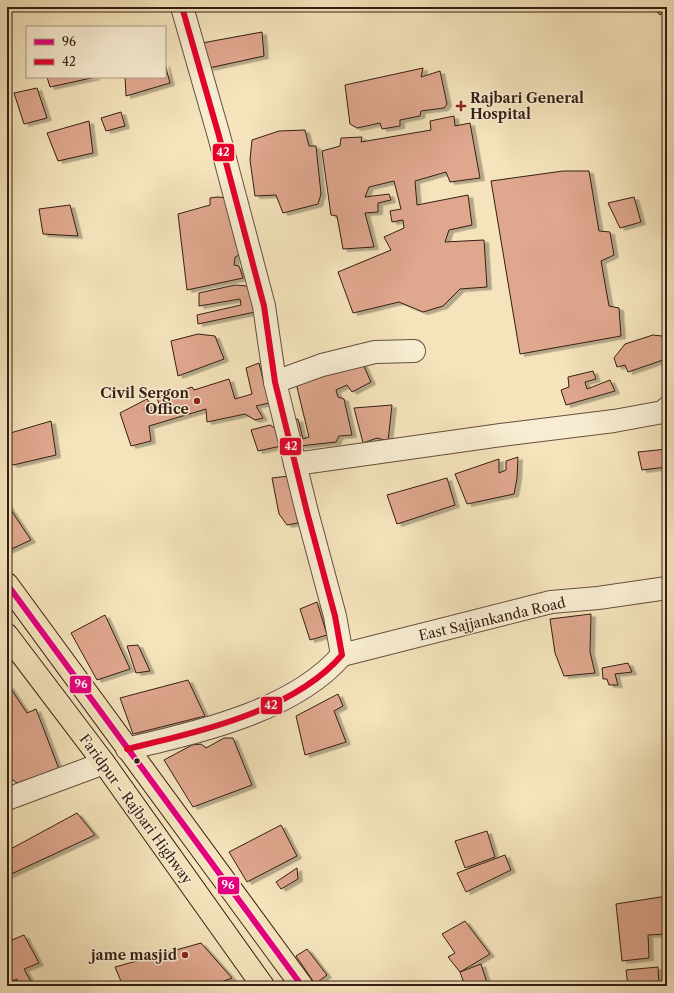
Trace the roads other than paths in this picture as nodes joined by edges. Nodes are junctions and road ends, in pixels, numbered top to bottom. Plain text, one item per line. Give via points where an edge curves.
1 (182, 7) edge
2 (414, 351) dead end
3 (275, 382) junction
4 (667, 408) edge
5 (295, 464) junction
6 (7, 584) edge
7 (667, 588) edge
8 (7, 635) edge
9 (342, 655) junction
10 (126, 748) junction
11 (104, 763) junction
12 (7, 799) edge
13 (263, 986) edge
14 (302, 986) edge

1 - 3 street via 264,306
2 - 3 street via 375,352 322,365
3 - 5 street
4 - 5 street via 663,412 614,421
5 - 9 street via 335,616
6 - 10 main road, Faridpur - Rajbari Highway
7 - 9 street, East Sajjankanda Road via 551,602
8 - 11 main road, Faridpur - Rajbari Highway
9 - 10 street via 331,668 279,701 226,723
10 - 14 main road, Faridpur - Rajbari Highway
11 - 12 street
11 - 13 main road, Faridpur - Rajbari Highway

